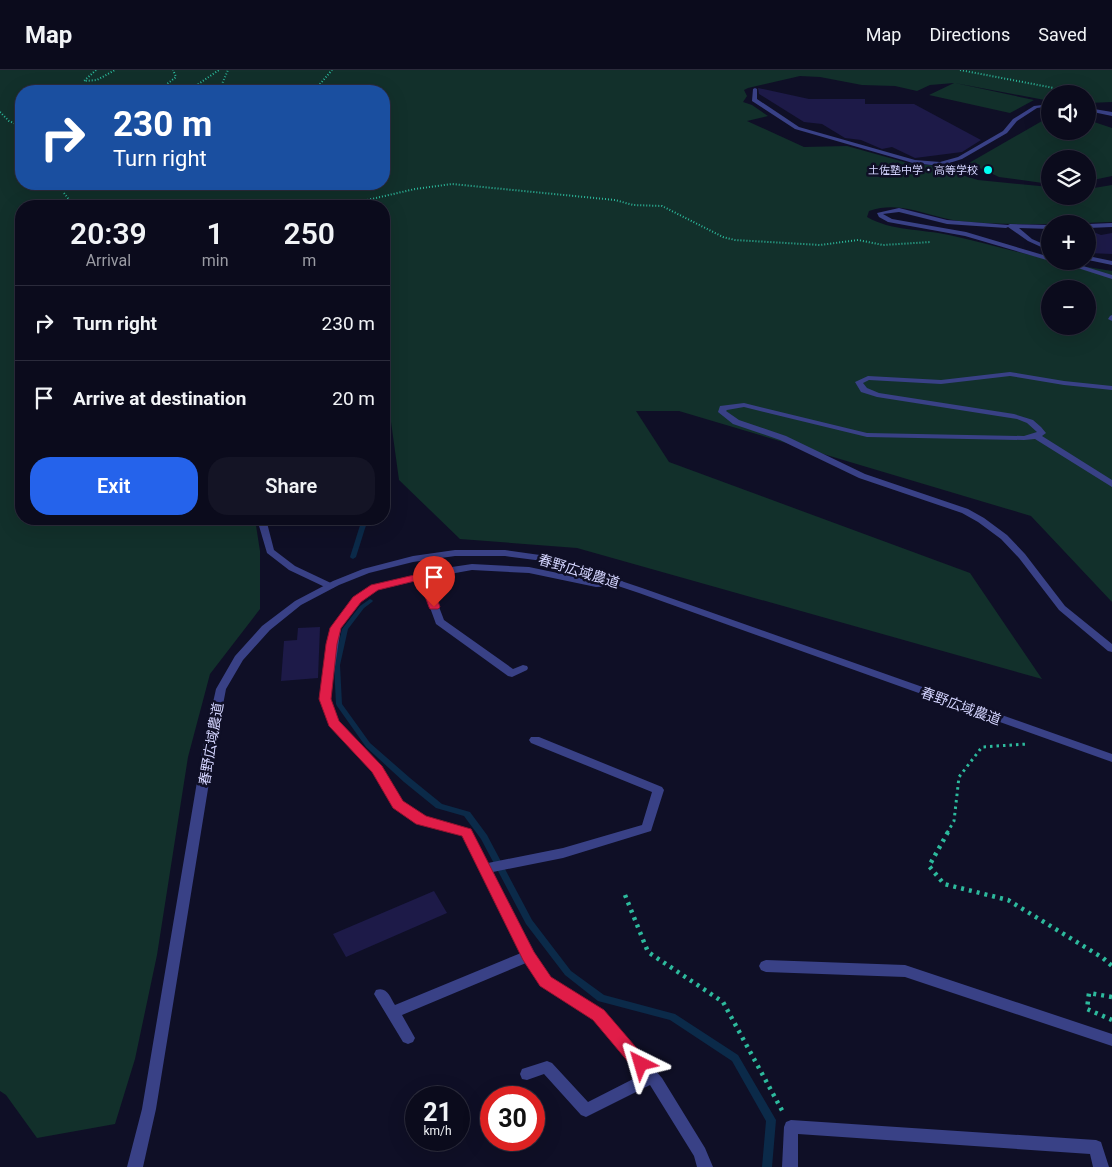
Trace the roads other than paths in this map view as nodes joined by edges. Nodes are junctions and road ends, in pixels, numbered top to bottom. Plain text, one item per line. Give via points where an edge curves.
1 (754, 89) dead end
2 (1041, 106) edge
3 (1096, 111) edge
4 (1112, 114) edge
5 (1112, 225) edge
6 (1009, 226) junction
7 (1041, 226) edge
8 (1096, 226) edge
9 (1041, 245) edge
10 (1041, 256) edge
11 (1096, 259) edge
12 (1112, 262) edge
13 (1089, 270) edge
14 (1112, 277) edge
15 (1112, 388) edge
16 (1036, 436) junction
17 (1112, 484) edge
18 (263, 525) edge
19 (423, 576) junction
20 (620, 583) junction
21 (330, 586) junction
22 (1112, 649) edge
23 (523, 668) dead end
24 (535, 740) dead end
25 (1112, 758) edge
26 (484, 869) junction
27 (529, 956) junction
28 (766, 966) dead end
29 (381, 994) dead end
30 (392, 1013) junction
31 (408, 1038) dead end
32 (1112, 1040) edge
33 (527, 1074) dead end
34 (651, 1077) junction
35 (135, 1167) edge
36 (704, 1167) edge
37 (790, 1167) edge
38 (1101, 1167) edge

1 - 2 street via 754,100 797,128 915,162 940,164 960,158
3 - 4 street
5 - 8 street
6 - 7 street
6 - 9 street
6 - 10 street via 947,222 899,210 880,214 890,221 966,234
11 - 12 street
13 - 14 street
15 - 16 street via 1010,374 941,382 868,378 859,382 864,390 877,395 1021,418 1038,427 1042,432
16 - 17 street
16 - 22 street via 1004,439 867,435 744,405 728,406 722,412 736,422 783,438 855,473 981,520 1022,556 1062,608
18 - 21 street via 270,551 292,568
19 - 20 street via 472,567 529,570 596,584
19 - 23 street via 440,622 512,674
19 - 26 street via 374,588 357,600 336,628 325,699 334,723 377,769 398,804 421,820 467,833
20 - 21 street, 春野広域農道 via 544,558 466,553 413,559
20 - 25 street, 春野広域農道
21 - 35 street, 春野広域農道 via 298,603 266,628 239,658 221,689 149,1110
24 - 26 street via 658,790 647,828 563,853
26 - 27 street
27 - 30 street
27 - 34 street via 546,982 598,1015
28 - 32 street via 905,971
29 - 30 street
30 - 31 street
33 - 34 street via 548,1067 586,1110
34 - 36 street via 700,1153
37 - 38 street via 791,1127 1096,1147

